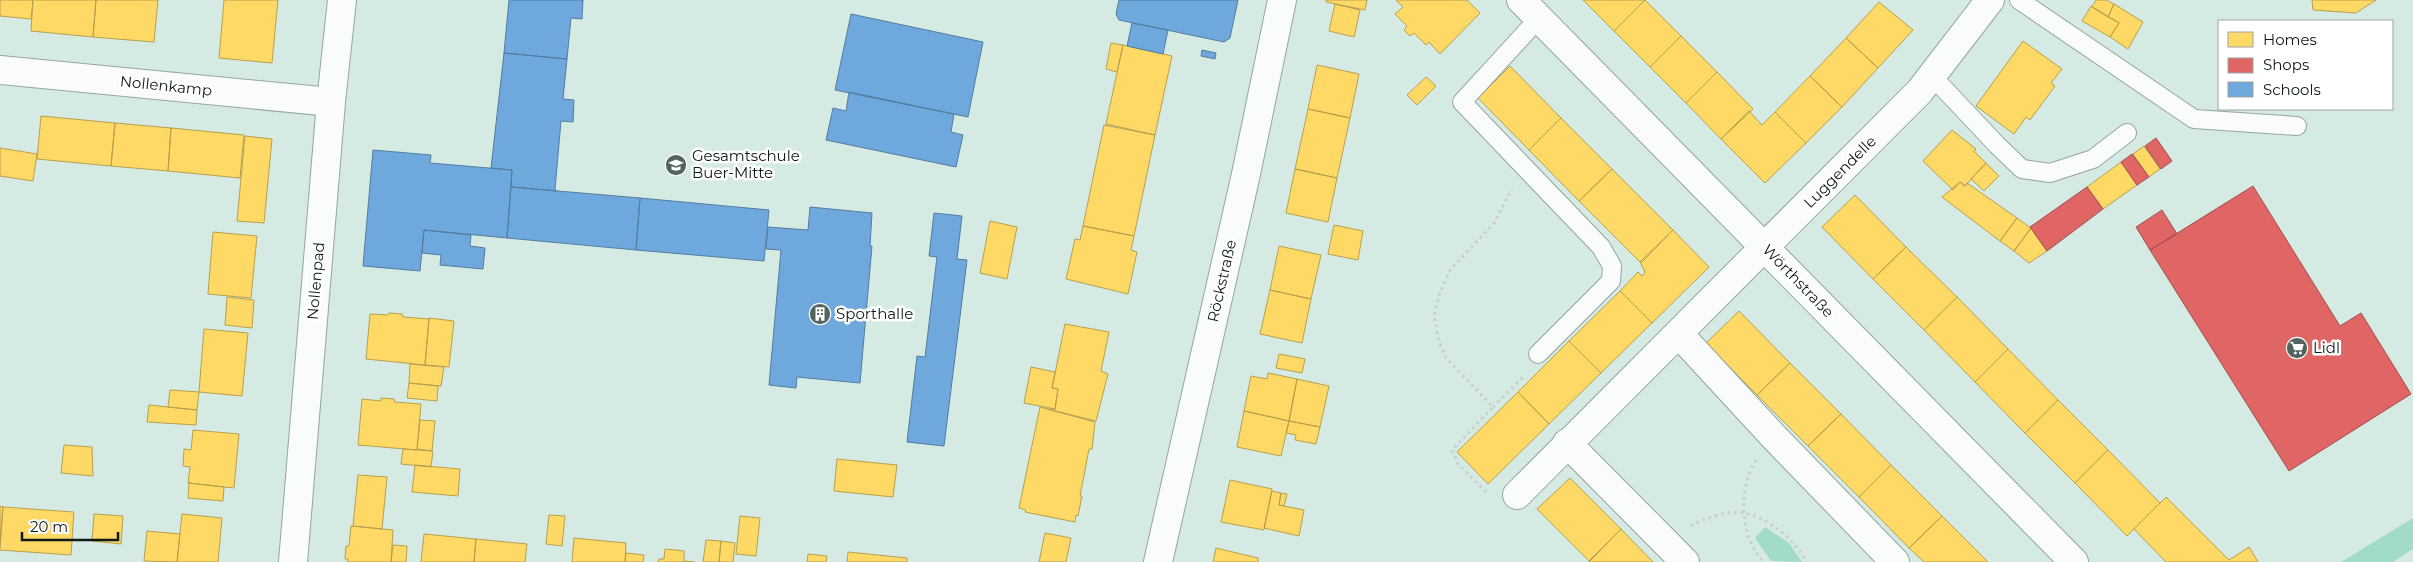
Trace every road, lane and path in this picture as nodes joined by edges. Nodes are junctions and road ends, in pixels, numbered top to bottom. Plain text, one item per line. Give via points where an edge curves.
1 (342, 0) edge
2 (1282, 0) edge
3 (1990, 0) edge
4 (2018, 0) edge
5 (1530, 9) edge
6 (0, 70) edge
7 (1932, 76) junction
8 (331, 102) junction
9 (2297, 126) dead end
10 (2127, 133) dead end
11 (1524, 166) junction
12 (1765, 247) junction
13 (1679, 334) junction
14 (1538, 354) joint
15 (1493, 407) junction
16 (1775, 438) junction
17 (1567, 443) junction
18 (1517, 495) joint
19 (1744, 513) junction
20 (1676, 553) edge
21 (293, 562) edge
22 (1158, 562) edge
23 (1764, 562) edge
24 (1806, 562) edge
25 (1895, 562) edge
26 (2074, 562) edge

1 - 8 street, Nollenpad
2 - 22 street, Röckstraße
3 - 7 street, Luggendelle
4 - 9 lane via 2194,119
5 - 11 lane via 1462,102
5 - 12 street, Wörthstraße
6 - 8 street, Nollenkamp
7 - 10 lane via 2022,169 2050,173 2093,159
7 - 12 street, Luggendelle
8 - 21 street, Nollenpad
11 - 14 lane via 1601,247 1612,266 1611,281
11 - 15 path via 1494,223 1450,270 1434,317 1446,358
12 - 13 street, Luggendelle
12 - 26 street, Wörthstraße
13 - 16 street
13 - 17 street, Luggendelle
14 - 15 path via 1536,364
15 - 18 path via 1455,446 1453,455 1458,464 1502,503
16 - 19 path via 1751,468 1745,487
16 - 25 street
17 - 18 street, Luggendelle
17 - 20 street
19 - 20 path via 1718,515 1697,522 1680,532
19 - 23 path via 1752,544
19 - 24 path via 1769,522 1789,539

